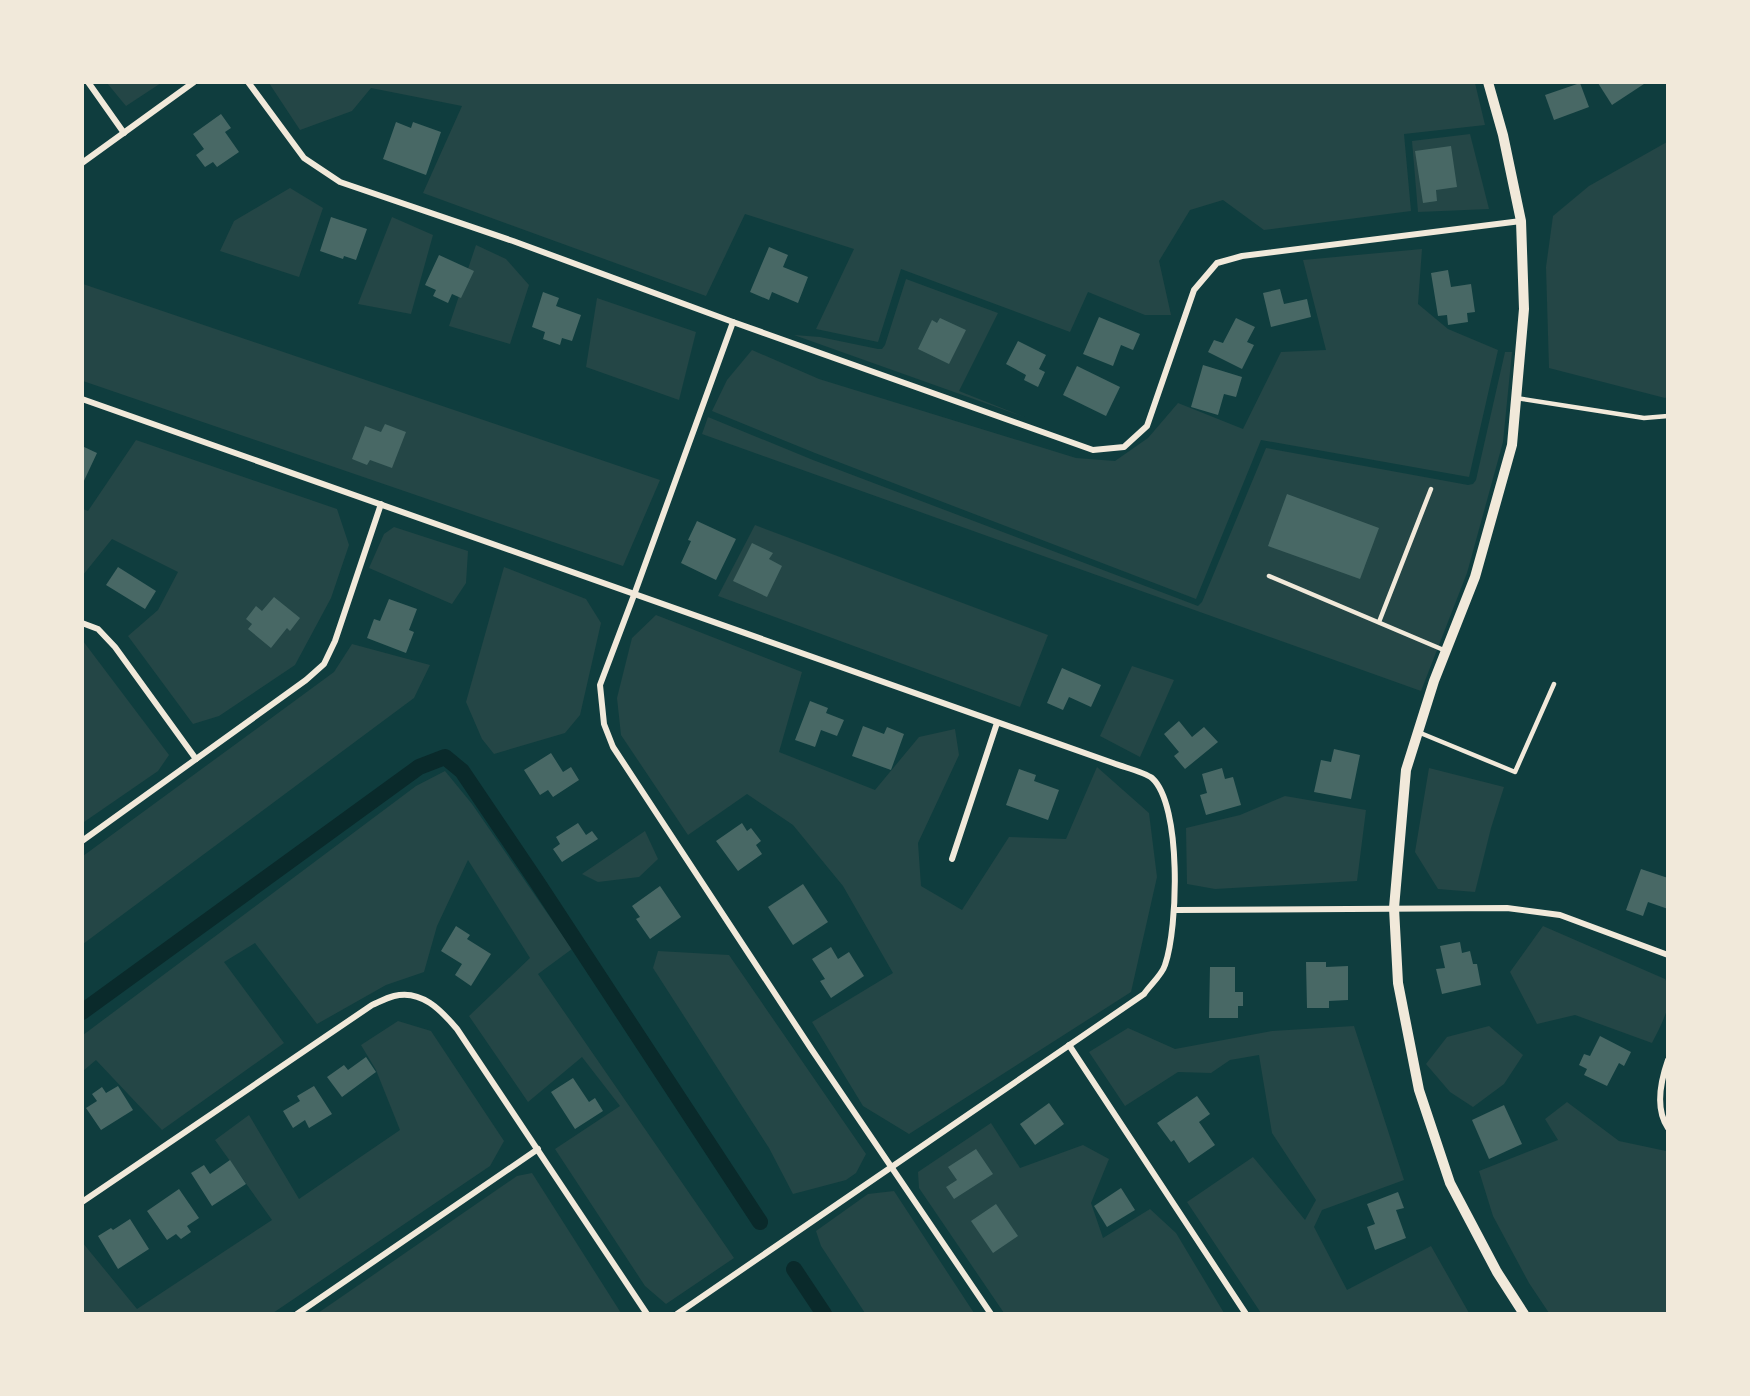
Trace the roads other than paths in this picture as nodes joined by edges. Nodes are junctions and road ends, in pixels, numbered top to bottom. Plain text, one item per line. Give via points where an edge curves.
1 (88, 82) edge
2 (194, 82) edge
3 (248, 82) edge
4 (1488, 82) edge
5 (124, 133) junction
6 (82, 164) edge
7 (1521, 221) junction
8 (733, 322) junction
9 (1516, 398) junction
10 (82, 399) edge
11 (1668, 416) edge
12 (1431, 489) dead end
13 (381, 504) junction
14 (1269, 576) dead end
15 (634, 596) junction
16 (1379, 622) junction
17 (82, 623) edge
18 (1446, 651) junction
19 (1554, 684) dead end
20 (997, 723) junction
21 (1418, 732) junction
22 (196, 759) junction
23 (82, 841) edge
24 (952, 859) dead end
25 (1394, 908) junction
26 (1176, 910) junction
27 (1668, 955) edge
28 (1069, 1045) junction
29 (1668, 1060) edge
30 (1668, 1128) edge
31 (538, 1149) junction
32 (892, 1166) junction
33 (82, 1202) edge
34 (297, 1314) edge
35 (647, 1314) edge
36 (677, 1314) edge
37 (991, 1314) edge
38 (1246, 1314) edge
39 (1524, 1314) edge

1 - 5 street
2 - 5 street
3 - 8 street via 304,158 340,182
4 - 7 street
5 - 6 street
7 - 8 street via 1242,256 1217,263 1194,290 1147,426 1124,447 1093,450
7 - 9 street via 1524,309
8 - 15 street
9 - 11 lane via 1644,418
9 - 18 street via 1512,445 1474,577
10 - 13 street
12 - 16 lane
13 - 15 street
13 - 22 street via 324,664
14 - 16 lane
15 - 20 street
15 - 32 street via 600,685 604,724 613,747
16 - 18 lane
17 - 22 street via 98,629 115,647
18 - 21 street
19 - 21 lane via 1515,772
20 - 24 street
20 - 26 street via 1151,778 1165,797 1169,811
21 - 25 street via 1406,770
22 - 23 street
25 - 26 street
25 - 27 street via 1507,908 1560,915
25 - 39 street via 1398,983 1419,1090 1450,1183
26 - 28 street via 1165,966 1144,994
28 - 32 street
28 - 38 street
29 - 30 street via 1660,1081 1662,1119
31 - 33 street via 442,1011 421,997 396,995 372,1005
31 - 34 street
31 - 35 street
32 - 36 street
32 - 37 street

